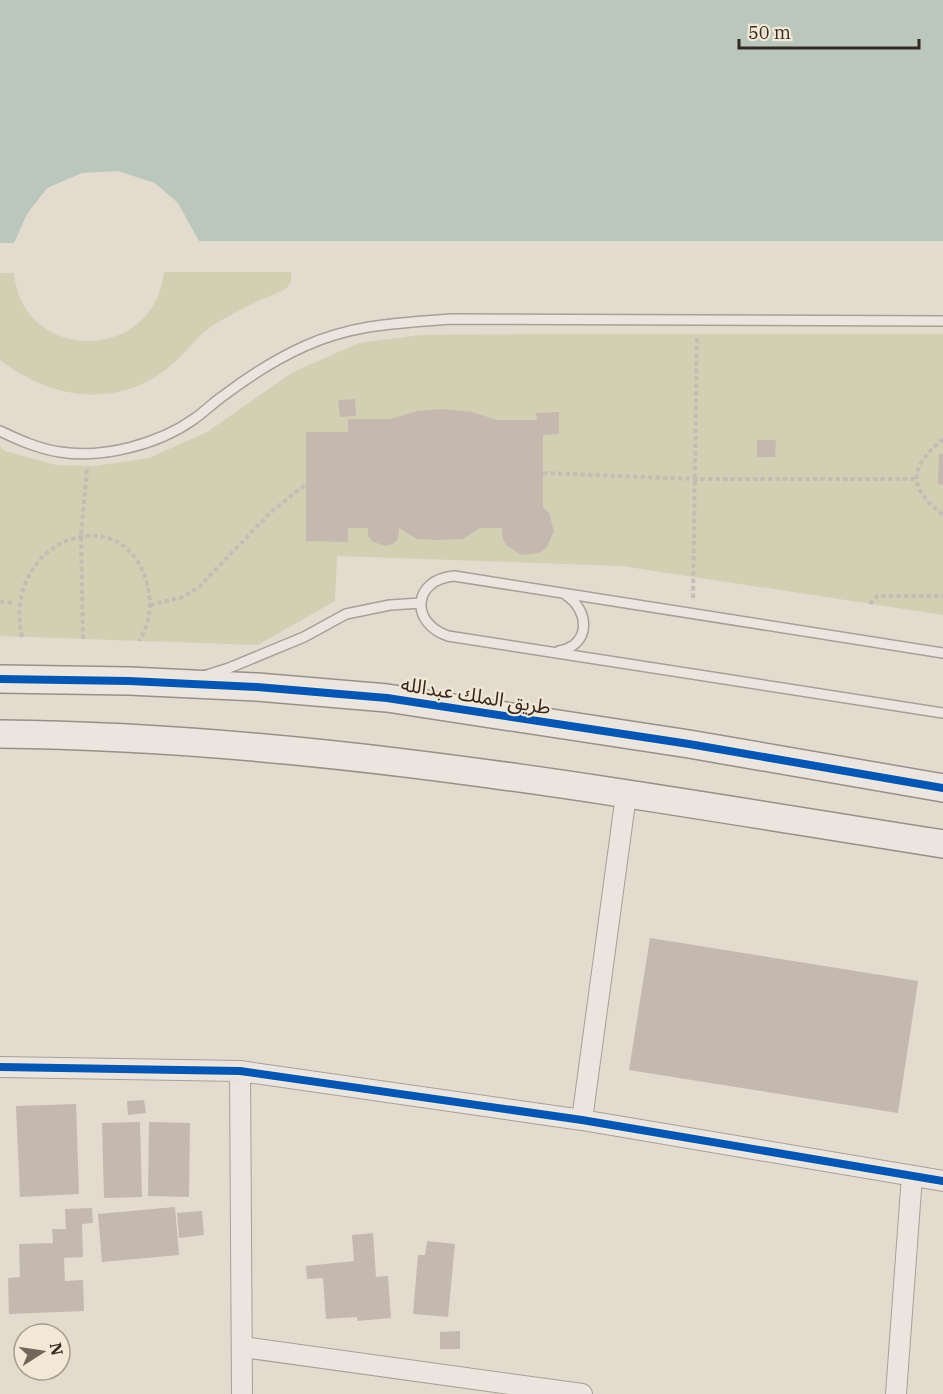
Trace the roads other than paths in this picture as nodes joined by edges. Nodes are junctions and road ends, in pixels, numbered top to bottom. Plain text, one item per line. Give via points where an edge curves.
1 (943, 321) edge
2 (0, 431) edge
3 (561, 593) junction
4 (584, 597) junction
5 (421, 603) junction
6 (582, 611) junction
7 (551, 652) junction
8 (943, 653) edge
9 (0, 679) edge
10 (179, 683) junction
11 (943, 713) edge
12 (0, 734) edge
13 (943, 788) edge
14 (626, 795) junction
15 (943, 844) edge
16 (0, 1067) edge
17 (240, 1071) junction
18 (582, 1120) junction
19 (912, 1176) junction
20 (943, 1181) edge
21 (243, 1347) junction
22 (555, 1392) edge
23 (242, 1394) edge
24 (582, 1394) edge
25 (896, 1394) edge

1 - 2 lane via 452,319 379,324 305,346 260,370 194,419 138,446 108,453 61,453
3 - 4 lane
3 - 5 lane via 454,576 432,583
3 - 6 lane via 575,601
4 - 6 lane
4 - 8 lane
5 - 7 lane via 422,615 437,633
5 - 10 lane via 346,614 304,637 229,668
6 - 7 lane via 582,634 576,644
7 - 11 lane
9 - 10 street, طريق الملك عبدالله
10 - 13 street, طريق الملك عبدالله via 387,698
12 - 14 street via 81,735 292,750
14 - 15 street
14 - 18 street
16 - 17 street
17 - 18 street
17 - 21 street
18 - 19 street
19 - 20 street
19 - 25 street
21 - 22 street
21 - 23 street
22 - 24 street

